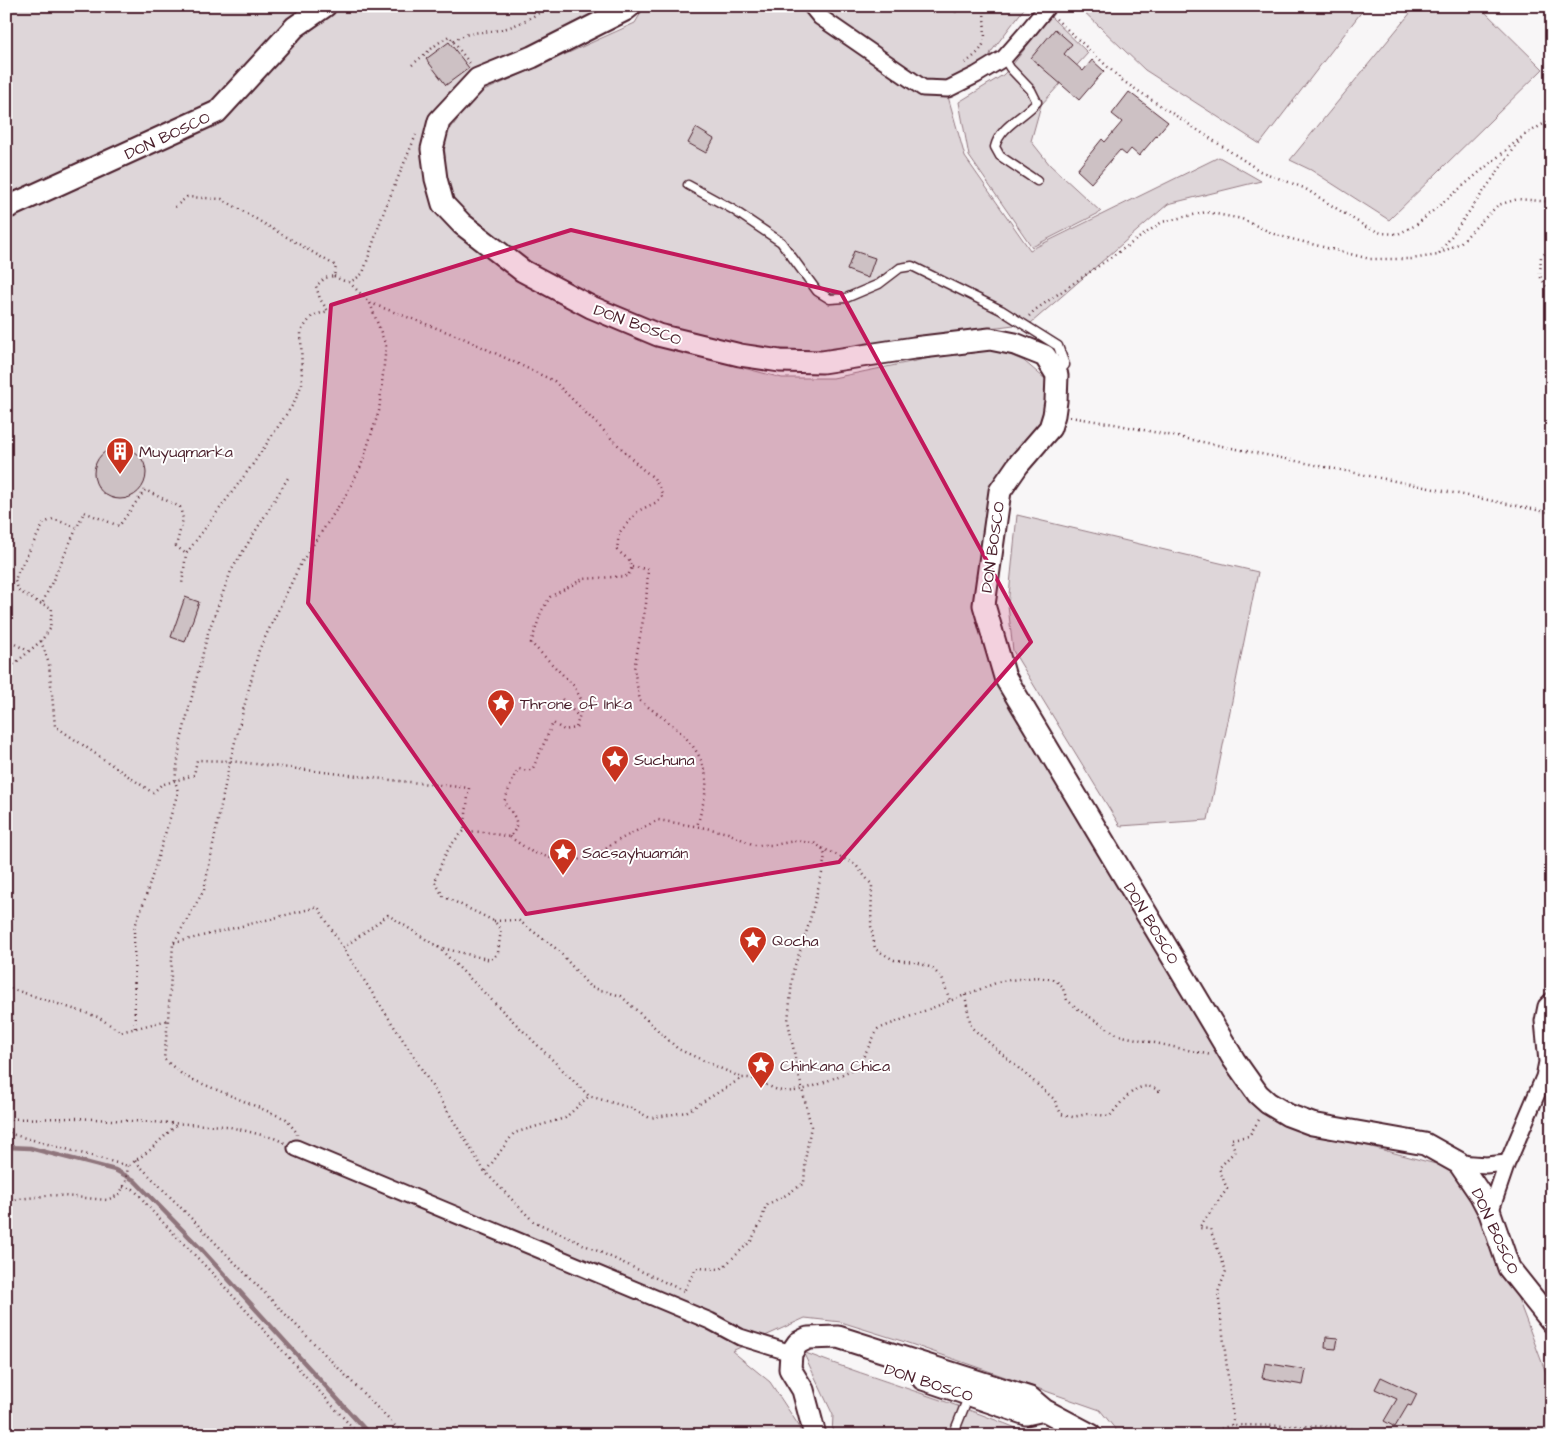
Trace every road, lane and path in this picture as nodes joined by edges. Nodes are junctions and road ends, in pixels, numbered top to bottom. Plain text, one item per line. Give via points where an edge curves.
1 (326, 6) edge
2 (550, 6) edge
3 (630, 6) edge
4 (811, 6) edge
5 (985, 6) edge
6 (1047, 8) edge
7 (453, 41) junction
8 (1004, 58) junction
9 (412, 65) dead end
10 (962, 65) dead end
11 (481, 78) junction
12 (1552, 120) edge
13 (418, 131) dead end
14 (1523, 136) junction
15 (1037, 181) dead end
16 (688, 185) dead end
17 (1552, 202) edge
18 (175, 207) dead end
19 (6, 208) edge
20 (1552, 247) edge
21 (1438, 255) junction
22 (334, 276) junction
23 (349, 282) junction
24 (1552, 292) edge
25 (370, 302) junction
26 (1021, 324) junction
27 (1057, 375) junction
28 (1054, 415) junction
29 (288, 478) dead end
30 (1552, 513) edge
31 (76, 527) junction
32 (186, 554) junction
33 (632, 567) junction
34 (182, 584) dead end
35 (42, 604) junction
36 (6, 640) edge
37 (41, 641) junction
38 (29, 651) junction
39 (6, 672) edge
40 (562, 699) dead end
41 (579, 717) junction
42 (230, 760) junction
43 (175, 780) junction
44 (697, 827) junction
45 (464, 831) junction
46 (510, 837) junction
47 (822, 848) junction
48 (494, 921) junction
49 (173, 944) junction
50 (438, 947) junction
51 (343, 948) junction
52 (6, 987) edge
53 (964, 995) junction
54 (1552, 1000) edge
55 (950, 1001) junction
56 (168, 1020) junction
57 (136, 1028) junction
58 (1234, 1060) junction
59 (742, 1078) junction
60 (803, 1091) junction
61 (1162, 1094) dead end
62 (590, 1096) junction
63 (1268, 1104) junction
64 (6, 1119) edge
65 (176, 1125) junction
66 (6, 1129) edge
67 (296, 1148) junction
68 (136, 1160) junction
69 (1459, 1163) junction
70 (1507, 1163) junction
71 (128, 1166) junction
72 (485, 1172) junction
73 (123, 1187) junction
74 (6, 1202) edge
75 (1490, 1213) junction
76 (1552, 1322) edge
77 (818, 1337) junction
78 (791, 1353) junction
79 (969, 1395) junction
80 (1044, 1410) junction
81 (1232, 1425) junction
82 (359, 1435) edge
83 (404, 1435) edge
84 (815, 1435) edge
85 (953, 1435) edge
86 (1091, 1435) edge
87 (1202, 1435) edge
88 (1363, 1435) edge

1 - 19 street, DON BOSCO via 294,27 217,112
2 - 7 path via 503,29 476,31
3 - 11 street, DON BOSCO via 532,57
4 - 8 street via 820,17 923,88 948,89
5 - 10 path via 984,46
6 - 8 street
6 - 14 path via 1123,81 1260,171 1304,188 1381,233 1398,234 1416,225
7 - 9 path via 449,36
7 - 11 path
8 - 15 lane via 1037,102 1002,132 995,147 1000,156
11 - 27 street, DON BOSCO via 439,121 432,149 443,204 462,224 523,271 583,302 658,335 740,356 822,362 990,339 1015,344 1045,356
12 - 14 path
13 - 23 path via 384,211 363,273
14 - 21 path
16 - 26 lane via 781,242 817,291 830,299 846,298 879,284 900,268 912,266 1002,310
17 - 21 path via 1518,199 1498,204 1460,243
18 - 22 path via 187,196 222,199 336,266
20 - 24 path via 1541,258 1540,276
21 - 26 path via 1370,259 1276,235 1242,219 1206,212 1162,222 1035,310
22 - 23 path
22 - 32 path via 325,278 316,286 328,311 312,316 301,331 302,384 294,402
23 - 25 path
25 - 33 path via 463,338 554,381 654,478 663,496 658,502 638,511 619,533 617,550 630,560
25 - 42 path via 386,346 379,411 361,466 301,563 259,650
26 - 27 lane via 1058,346 1065,365
27 - 28 street, DON BOSCO
28 - 30 path via 1114,424
28 - 58 street, DON BOSCO via 1050,428 1000,491 984,605 1005,677
29 - 43 path via 231,571 208,633 181,740
31 - 32 path via 84,512 119,526 145,490 180,507 183,519 176,546
31 - 35 path
31 - 35 path via 53,519 44,522 17,574 15,580 19,591
32 - 34 path
33 - 41 path via 628,576 583,579 550,597 541,612 531,643 574,686 583,703
33 - 44 path via 648,569 646,604 634,668 640,701 680,730 700,757 706,779
35 - 37 path via 52,608 50,629
36 - 38 path
37 - 38 path
37 - 43 path via 49,664 55,726 153,794 161,785
38 - 39 path
40 - 41 path
41 - 46 path via 576,728 564,730 553,723 533,768 528,771 520,769 515,774 504,802 516,821 516,829
42 - 43 path via 197,760 194,775
42 - 45 path via 469,788
42 - 49 path via 204,890
43 - 57 path via 178,792 134,929
44 - 46 path via 658,820 599,854 563,862 532,852
44 - 47 path via 728,833 754,845 774,846 794,841 814,843
45 - 46 path
45 - 48 path via 444,856 435,882 442,896
47 - 55 path via 856,864 872,885 871,926 875,949 894,960 916,962 932,968 942,978
47 - 60 path via 822,873 793,971 788,1021
48 - 50 path via 500,930 498,953 491,960
48 - 59 path via 518,920 558,950 590,987 621,996 678,1049
49 - 51 path via 318,907
49 - 56 path
50 - 51 path via 388,915
50 - 62 path
51 - 72 path
52 - 57 path via 98,1017 120,1032
53 - 55 path
53 - 58 path via 1001,981 1037,977 1055,980 1062,986 1067,1000 1118,1036
53 - 61 path via 971,1028 1054,1099 1061,1114 1073,1117 1087,1114 1110,1116 1126,1095 1140,1087 1157,1089
54 - 70 street via 1546,1006 1544,1021 1547,1062 1544,1077
55 - 60 path via 878,1029 858,1067
56 - 57 path
56 - 67 path via 164,1058 184,1076 286,1119 297,1133
58 - 63 street, DON BOSCO
59 - 60 path via 752,1077 779,1090
59 - 62 path via 686,1112 650,1118 631,1108
60 - 72 path via 811,1126 804,1183 766,1205 750,1241 721,1269 696,1268 684,1291 533,1221
62 - 72 path via 566,1118 514,1133
63 - 69 street, DON BOSCO via 1288,1116 1312,1124 1425,1144
63 - 81 path via 1249,1136 1231,1139 1235,1151 1219,1168 1227,1190 1199,1228 1210,1229 1226,1271 1218,1292
64 - 65 path via 75,1118
65 - 67 path via 226,1126 274,1138
65 - 68 path
66 - 71 path via 11,1134
67 - 78 street via 710,1321 740,1337
68 - 71 path
68 - 83 path
69 - 70 street
69 - 75 street, DON BOSCO
70 - 75 street
71 - 73 path
73 - 74 path via 119,1195 107,1200 53,1195
73 - 82 path via 133,1189 140,1196
75 - 76 street, DON BOSCO via 1509,1268
77 - 78 street, DON BOSCO via 798,1343
77 - 79 street, DON BOSCO via 834,1350
77 - 80 street, DON BOSCO via 838,1337 1030,1398
78 - 84 street via 790,1369 803,1390
79 - 80 street, DON BOSCO via 1026,1414
79 - 85 lane
80 - 86 street, DON BOSCO
81 - 87 path
81 - 88 path via 1346,1427

